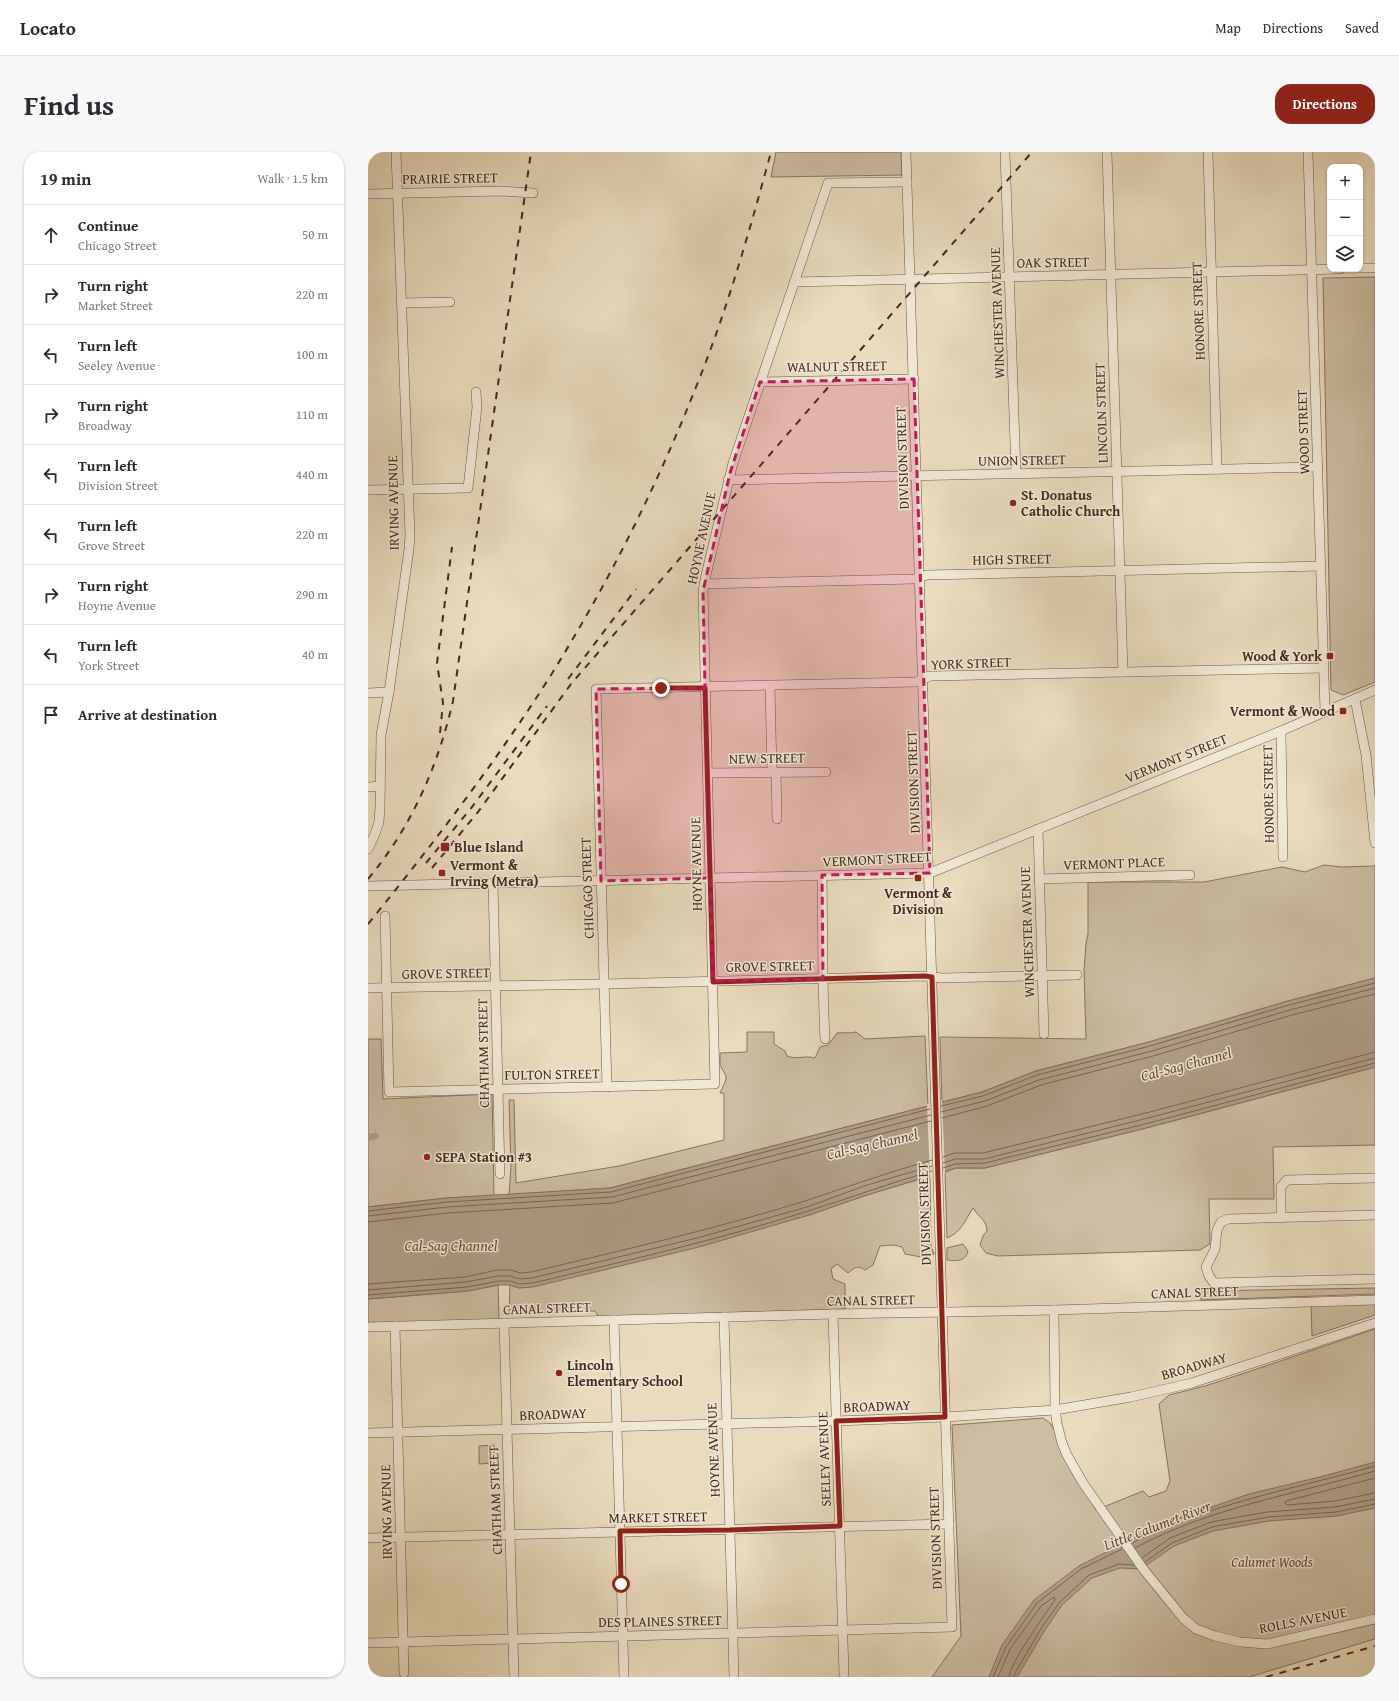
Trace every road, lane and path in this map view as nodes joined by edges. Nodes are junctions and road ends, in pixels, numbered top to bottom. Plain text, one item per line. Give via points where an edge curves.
1 (396, 152) edge
2 (906, 152) edge
3 (1005, 152) edge
4 (1107, 152) edge
5 (1208, 152) edge
6 (1308, 152) edge
7 (907, 182) junction
8 (398, 193) junction
9 (533, 193) dead end
10 (368, 194) edge
11 (1363, 268) edge
12 (1375, 268) edge
13 (1327, 269) edge
14 (1312, 270) junction
15 (1211, 272) junction
16 (1110, 274) junction
17 (1010, 277) junction
18 (910, 279) junction
19 (794, 282) junction
20 (450, 302) dead end
21 (402, 303) junction
22 (914, 379) junction
23 (760, 382) junction
24 (476, 392) dead end
25 (1318, 467) junction
26 (1217, 469) junction
27 (1117, 471) junction
28 (1016, 474) junction
29 (917, 476) junction
30 (728, 480) junction
31 (408, 489) junction
32 (368, 490) edge
33 (1321, 566) junction
34 (1120, 571) junction
35 (920, 577) junction
36 (704, 584) junction
37 (1324, 668) junction
38 (1123, 672) junction
39 (923, 679) junction
40 (770, 686) junction
41 (705, 688) junction
42 (596, 689) joint
43 (1375, 690) edge
44 (389, 692) junction
45 (368, 693) edge
46 (1355, 699) junction
47 (1325, 711) junction
48 (1281, 731) junction
49 (774, 772) junction
50 (826, 772) dead end
51 (707, 773) junction
52 (368, 786) edge
53 (380, 786) junction
54 (777, 819) dead end
55 (1038, 829) junction
56 (1375, 843) edge
57 (368, 849) edge
58 (1283, 857) dead end
59 (930, 873) junction
60 (1190, 875) dead end
61 (822, 876) junction
62 (710, 878) junction
63 (1039, 879) junction
64 (600, 881) junction
65 (493, 883) junction
66 (368, 886) edge
67 (385, 916) dead end
68 (1077, 975) dead end
69 (1042, 976) junction
70 (932, 977) junction
71 (823, 979) junction
72 (713, 982) junction
73 (604, 984) junction
74 (496, 986) junction
75 (368, 988) edge
76 (386, 988) junction
77 (1044, 1034) dead end
78 (825, 1039) dead end
79 (715, 1084) joint
80 (607, 1087) junction
81 (498, 1089) junction
82 (500, 1174) dead end
83 (1375, 1178) edge
84 (1375, 1215) edge
85 (1281, 1218) junction
86 (1375, 1279) edge
87 (1375, 1300) edge
88 (1054, 1310) junction
89 (942, 1313) junction
90 (833, 1314) junction
91 (724, 1317) junction
92 (614, 1320) junction
93 (504, 1323) junction
94 (1375, 1323) edge
95 (395, 1326) junction
96 (368, 1327) edge
97 (1055, 1410) junction
98 (945, 1417) junction
99 (836, 1421) junction
100 (727, 1424) junction
101 (616, 1426) junction
102 (507, 1429) junction
103 (398, 1432) junction
104 (368, 1433) edge
105 (949, 1524) junction
106 (840, 1526) junction
107 (730, 1530) junction
108 (620, 1531) junction
109 (510, 1534) junction
110 (401, 1537) junction
111 (368, 1538) edge
112 (1375, 1619) edge
113 (952, 1627) joint
114 (843, 1631) junction
115 (733, 1634) junction
116 (623, 1636) junction
117 (513, 1638) junction
118 (403, 1642) junction
119 (368, 1643) edge
120 (404, 1673) dead end
121 (844, 1674) dead end
122 (514, 1677) edge
123 (624, 1677) edge
124 (734, 1677) edge

1 - 8 street, IRVING AVENUE
2 - 7 street, DIVISION STREET
3 - 17 street, WINCHESTER AVENUE
4 - 16 street, LINCOLN STREET
5 - 15 street, HONORE STREET
6 - 14 street, WOOD STREET
7 - 18 street, DIVISION STREET
7 - 19 street, HOYNE AVENUE via 828,183
8 - 9 street, PRAIRIE STREET
8 - 10 street, PRAIRIE STREET
8 - 21 street, IRVING AVENUE
11 - 12 street
13 - 14 street, OAK STREET
14 - 15 street, OAK STREET
14 - 25 street, WOOD STREET
15 - 16 street, OAK STREET
15 - 26 street, HONORE STREET
16 - 17 street, OAK STREET
16 - 27 street, LINCOLN STREET
17 - 18 street, OAK STREET
17 - 28 street, WINCHESTER AVENUE
18 - 19 street, OAK STREET
18 - 22 street, DIVISION STREET
19 - 23 street, HOYNE AVENUE
20 - 21 street
21 - 31 street, IRVING AVENUE
22 - 23 street, WALNUT STREET
22 - 29 street, DIVISION STREET
23 - 30 street, HOYNE AVENUE
24 - 31 street via 477,407 468,488
25 - 26 street, UNION STREET
25 - 33 street, WOOD STREET
26 - 27 street, UNION STREET
27 - 28 street, UNION STREET
27 - 34 street, LINCOLN STREET
28 - 29 street, UNION STREET
29 - 30 street, UNION STREET
29 - 35 street, DIVISION STREET
30 - 36 street, HOYNE AVENUE
31 - 32 street
31 - 44 street, IRVING AVENUE via 409,549
33 - 34 street, HIGH STREET
33 - 37 street, WOOD STREET
34 - 35 street, HIGH STREET
34 - 38 street, LINCOLN STREET
35 - 36 street, HIGH STREET
35 - 39 street, DIVISION STREET
36 - 41 street, HOYNE AVENUE
37 - 38 street, YORK STREET
37 - 47 street, WOOD STREET
38 - 39 street, YORK STREET via 930,676
39 - 40 street, YORK STREET via 916,682
39 - 59 street, DIVISION STREET
40 - 41 street, YORK STREET
40 - 49 street
41 - 42 street, YORK STREET
41 - 51 street, HOYNE AVENUE
42 - 64 street, CHICAGO STREET
43 - 46 street, VERMONT STREET
44 - 45 street
44 - 53 street, IRVING AVENUE via 381,735
46 - 47 street, VERMONT STREET
46 - 56 street via 1366,754
47 - 48 street, VERMONT STREET
48 - 55 street, VERMONT STREET
48 - 58 street, HONORE STREET
49 - 50 street, NEW STREET
49 - 51 street, NEW STREET
49 - 54 street
51 - 62 street, HOYNE AVENUE
52 - 53 street
53 - 57 street, IRVING AVENUE via 379,822
55 - 59 street, VERMONT STREET
55 - 63 street, WINCHESTER AVENUE
59 - 61 street, VERMONT STREET
59 - 70 street, DIVISION STREET
60 - 63 street, VERMONT PLACE
61 - 62 street, VERMONT STREET
61 - 71 street
62 - 64 street, VERMONT STREET
62 - 72 street, HOYNE AVENUE
63 - 69 street, WINCHESTER AVENUE
64 - 65 street, VERMONT STREET
64 - 73 street, CHICAGO STREET
65 - 66 street, VERMONT STREET
65 - 74 street, CHATHAM STREET
67 - 76 street
68 - 69 street, GROVE STREET
69 - 70 street, GROVE STREET
69 - 77 street, WINCHESTER AVENUE
70 - 71 street, GROVE STREET
70 - 89 street, DIVISION STREET
71 - 72 street, GROVE STREET
71 - 78 street
72 - 73 street, GROVE STREET
72 - 79 street, HOYNE AVENUE
73 - 74 street, GROVE STREET
73 - 80 street, CHICAGO STREET
74 - 76 street, GROVE STREET
74 - 81 street, CHATHAM STREET
75 - 76 street, GROVE STREET
76 - 81 street, FULTON STREET via 389,1092
79 - 80 street, FULTON STREET
80 - 81 street, FULTON STREET
81 - 82 street, CHATHAM STREET
83 - 85 street via 1287,1180 1281,1187
84 - 85 street
85 - 86 street via 1221,1222 1217,1230 1215,1249 1206,1267 1208,1276 1214,1283
87 - 88 street, CANAL STREET
88 - 89 street, CANAL STREET
88 - 97 street, ROLLS AVENUE
89 - 90 street, CANAL STREET
89 - 98 street, DIVISION STREET
90 - 91 street, CANAL STREET
90 - 99 street, SEELEY AVENUE
91 - 92 street, CANAL STREET
91 - 100 street, HOYNE AVENUE
92 - 93 street, CANAL STREET
92 - 101 street
93 - 95 street, CANAL STREET
93 - 102 street, CHATHAM STREET
94 - 97 street, BROADWAY via 1192,1383
95 - 96 street, CANAL STREET
95 - 103 street, IRVING AVENUE
97 - 98 street, BROADWAY
97 - 112 street, ROLLS AVENUE via 1062,1443 1074,1468 1144,1570 1182,1618 1196,1629 1240,1642 1267,1644
98 - 99 street, BROADWAY
98 - 105 street, DIVISION STREET
99 - 100 street, BROADWAY
99 - 106 street, SEELEY AVENUE
100 - 101 street, BROADWAY
100 - 107 street, HOYNE AVENUE
101 - 102 street, BROADWAY
101 - 108 street
102 - 103 street, BROADWAY
102 - 109 street, CHATHAM STREET
103 - 104 street, BROADWAY
103 - 110 street, IRVING AVENUE
105 - 106 street, MARKET STREET
105 - 113 street, DIVISION STREET
106 - 107 street, MARKET STREET
106 - 114 street, SEELEY AVENUE
107 - 108 street, MARKET STREET
107 - 115 street, HOYNE AVENUE
108 - 109 street, MARKET STREET
108 - 116 street
109 - 110 street, MARKET STREET
109 - 117 street, CHATHAM STREET
110 - 111 street, MARKET STREET
110 - 118 street, IRVING AVENUE
113 - 114 street, DES PLAINES STREET
114 - 115 street, DES PLAINES STREET
114 - 121 street, SEELEY AVENUE
115 - 116 street, DES PLAINES STREET
115 - 124 street, HOYNE AVENUE
116 - 117 street, DES PLAINES STREET
116 - 123 street
117 - 118 street, DES PLAINES STREET
117 - 122 street, CHATHAM STREET
118 - 119 street, DES PLAINES STREET
118 - 120 street, IRVING AVENUE

